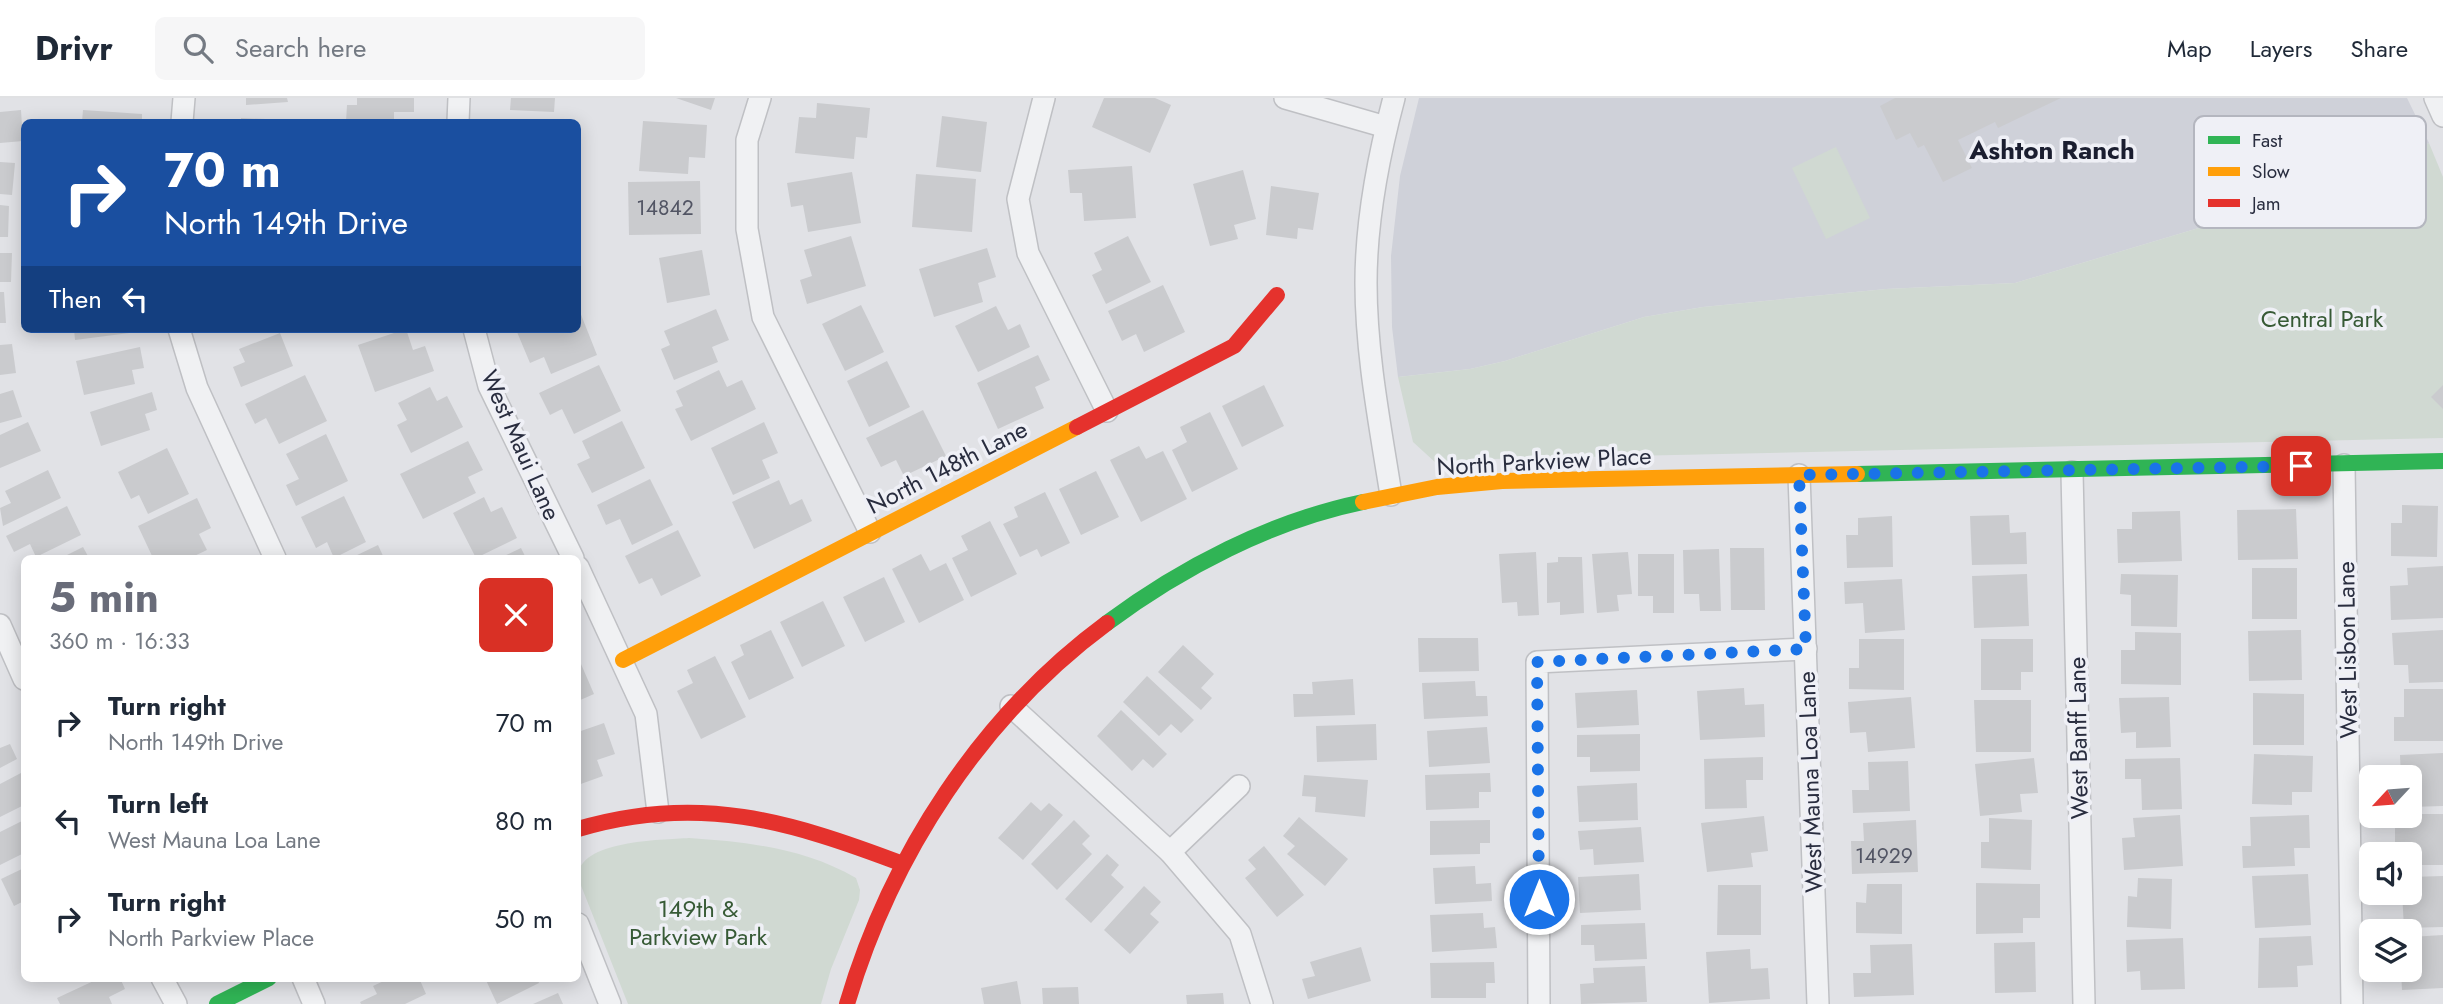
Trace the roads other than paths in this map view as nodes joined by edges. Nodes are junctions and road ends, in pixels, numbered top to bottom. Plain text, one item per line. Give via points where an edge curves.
1 (184, 98) edge
2 (459, 98) edge
3 (760, 98) edge
4 (1044, 98) edge
5 (1285, 98) edge
6 (1394, 98) edge
7 (2435, 98) edge
8 (2443, 116) edge
9 (183, 119) edge
10 (458, 119) edge
11 (1386, 127) junction
12 (1276, 295) dead end
13 (180, 333) edge
14 (475, 333) edge
15 (1107, 411) junction
16 (2443, 461) edge
17 (2344, 465) junction
18 (2072, 472) junction
19 (1799, 475) junction
20 (1391, 495) junction
21 (870, 532) junction
22 (274, 555) edge
23 (572, 555) edge
24 (581, 573) edge
25 (0, 625) edge
26 (1806, 649) junction
27 (623, 660) junction
28 (21, 671) edge
29 (1011, 706) junction
30 (1239, 786) dead end
31 (658, 813) junction
32 (581, 829) edge
33 (1170, 852) junction
34 (903, 863) junction
35 (581, 931) edge
36 (164, 982) edge
37 (261, 982) edge
38 (305, 982) edge
39 (176, 1004) edge
40 (217, 1004) edge
41 (314, 1004) edge
42 (610, 1004) edge
43 (847, 1004) edge
44 (1262, 1004) edge
45 (1539, 1004) edge
46 (1818, 1004) edge
47 (2084, 1004) edge
48 (2353, 1004) edge

1 - 9 street
2 - 10 street
3 - 21 street via 747,140 747,229 763,317
4 - 15 street via 1018,199 1028,253
5 - 11 street
6 - 11 street
7 - 8 street
11 - 20 street via 1373,195 1366,282 1371,371
12 - 15 street, North 148th Lane via 1234,346
13 - 22 street via 197,388
14 - 23 street, West Maui Lane via 489,386
15 - 21 street, North 148th Lane
16 - 17 street, North Parkview Place
17 - 18 street, North Parkview Place
17 - 48 street, West Lisbon Lane
18 - 19 street, North Parkview Place
18 - 47 street, West Banff Lane
19 - 20 street, North Parkview Place via 1499,481
19 - 26 street, West Mauna Loa Lane
20 - 29 street, North Parkview Place via 1298,520 1185,570 1086,636
21 - 27 street, North 148th Lane
24 - 27 street
25 - 28 street
26 - 45 street via 1537,662
26 - 46 street, West Mauna Loa Lane
27 - 31 street via 646,714
29 - 33 street
29 - 34 street, North Parkview Place via 947,788
30 - 33 street
31 - 32 street
31 - 34 street via 736,814 771,820
33 - 44 street via 1240,934
34 - 43 street, North Parkview Place via 867,943
35 - 42 street
36 - 39 street
37 - 40 street
38 - 41 street

